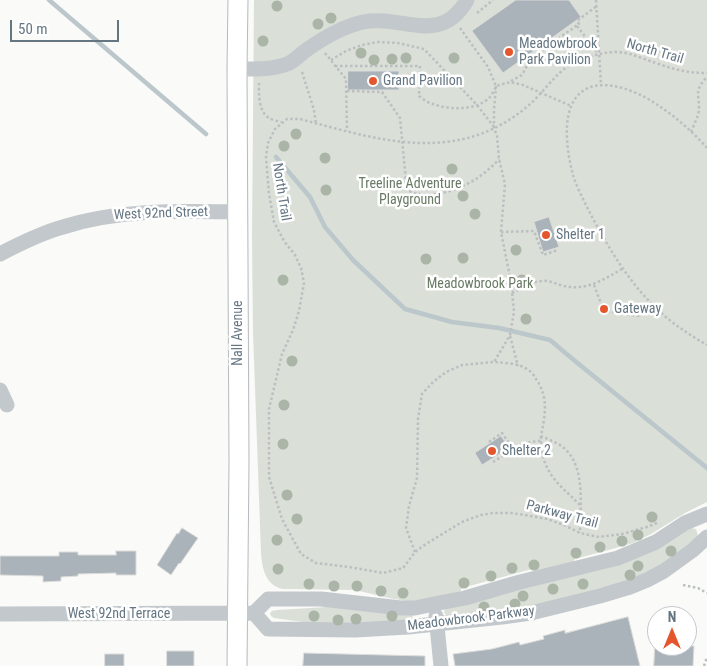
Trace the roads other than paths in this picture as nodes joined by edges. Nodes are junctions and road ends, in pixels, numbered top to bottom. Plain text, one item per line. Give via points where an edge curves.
1 (238, 0) edge
2 (467, 0) edge
3 (237, 69) junction
4 (238, 212) junction
5 (0, 254) edge
6 (0, 390) edge
7 (7, 405) dead end
8 (707, 514) edge
9 (707, 537) edge
10 (434, 604) junction
11 (0, 614) edge
12 (246, 614) junction
13 (437, 624) junction
14 (237, 666) edge
15 (441, 666) edge

1 - 3 main road, Nall Avenue
2 - 3 street via 453,18 437,26 364,22 327,36 289,64 274,68
3 - 4 main road, Nall Avenue
4 - 5 street, West 92nd Street via 135,213 104,217 30,238
4 - 12 main road, Nall Avenue
6 - 7 street
8 - 10 street, Meadowbrook Parkway via 618,558
9 - 13 street, Meadowbrook Parkway via 664,571 630,587 531,613
10 - 12 street, Meadowbrook Parkway via 401,608 321,599 268,598
10 - 13 street
11 - 12 street, West 92nd Terrace
12 - 13 street, Meadowbrook Parkway via 268,629 354,630
12 - 14 main road, Nall Avenue
13 - 15 street

